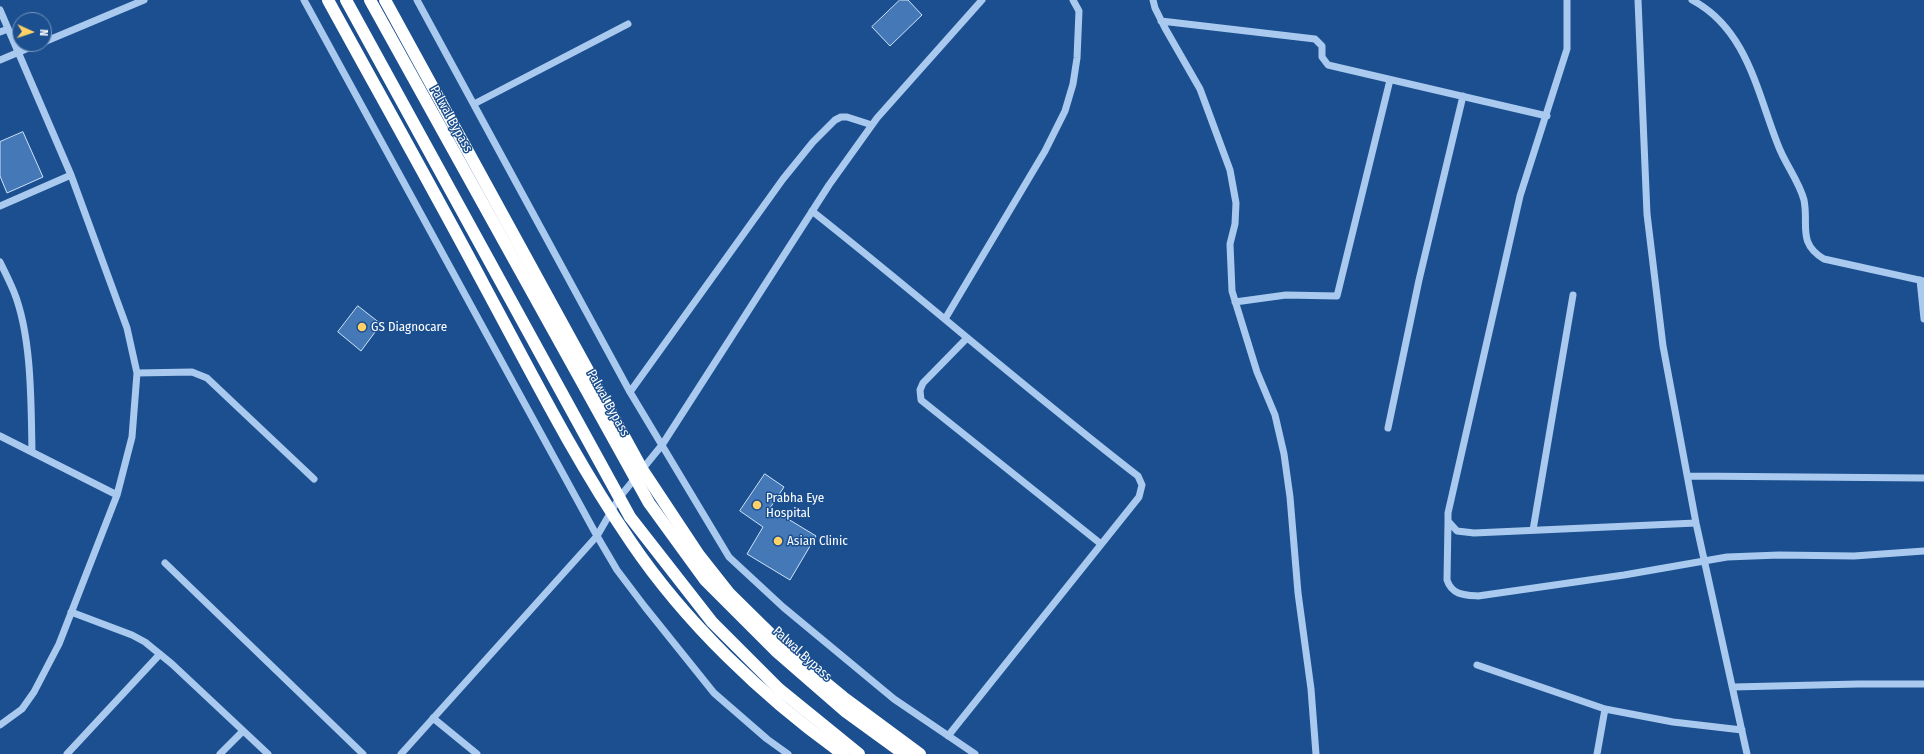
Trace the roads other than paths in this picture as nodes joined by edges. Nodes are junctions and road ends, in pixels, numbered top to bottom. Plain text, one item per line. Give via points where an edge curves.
1 (144, 0) edge
2 (304, 0) edge
3 (328, 0) edge
4 (346, 0) edge
5 (370, 0) edge
6 (385, 0) edge
7 (417, 0) edge
8 (982, 0) edge
9 (1074, 0) edge
10 (1153, 0) edge
11 (1567, 0) edge
12 (1638, 0) edge
13 (1692, 0) edge
14 (0, 10) edge
15 (1161, 21) junction
16 (628, 24) dead end
17 (8, 29) junction
18 (0, 32) edge
19 (52, 39) edge
20 (18, 53) junction
21 (0, 60) edge
22 (1390, 80) junction
23 (1463, 96) junction
24 (474, 104) junction
25 (1547, 116) junction
26 (872, 125) junction
27 (71, 175) junction
28 (0, 206) edge
29 (812, 211) junction
30 (0, 262) edge
31 (1922, 281) edge
32 (1573, 295) dead end
33 (1235, 302) junction
34 (945, 318) junction
35 (1924, 319) edge
36 (967, 338) junction
37 (137, 373) junction
38 (630, 392) junction
39 (1388, 428) dead end
40 (0, 436) edge
41 (662, 445) junction
42 (32, 452) junction
43 (642, 469) junction
44 (1689, 476) junction
45 (1924, 478) edge
46 (314, 479) dead end
47 (117, 495) junction
48 (611, 511) junction
49 (1448, 521) junction
50 (1696, 522) junction
51 (1533, 530) junction
52 (597, 536) junction
53 (1101, 544) junction
54 (1924, 551) edge
55 (1706, 559) junction
56 (165, 563) dead end
57 (71, 612) junction
58 (160, 654) junction
59 (1477, 665) dead end
60 (1924, 684) edge
61 (1733, 687) junction
62 (1605, 709) junction
63 (433, 718) junction
64 (0, 725) edge
65 (1742, 730) junction
66 (243, 731) junction
67 (948, 736) junction
68 (67, 754) edge
69 (220, 754) edge
70 (268, 754) edge
71 (363, 754) edge
72 (401, 754) edge
73 (477, 754) edge
74 (788, 754) edge
75 (843, 754) edge
76 (859, 754) edge
77 (904, 754) edge
78 (920, 754) edge
79 (975, 754) edge
80 (1316, 754) edge
81 (1597, 754) edge
82 (1747, 754) edge

1 - 19 street
2 - 52 street
3 - 48 highway via 574,452
4 - 76 highway, bridge via 630,517 712,622 779,689
5 - 77 highway, Palwal Bypass, bridge via 650,503 705,580 771,646 846,712
6 - 43 highway
7 - 24 street
8 - 26 street
9 - 34 street via 1078,10 1077,58 1065,111 1041,158
10 - 15 street
11 - 25 street via 1567,49
12 - 44 street via 1647,214 1663,346
13 - 31 street via 1727,27 1742,50 1778,146 1804,201 1805,236 1809,247 1824,259
14 - 17 street
15 - 22 street via 1316,39 1322,46 1322,57 1328,65
15 - 33 street via 1200,89 1230,170 1236,203 1235,224 1230,244 1232,291
16 - 24 street
17 - 18 street
17 - 20 street
20 - 21 street
20 - 27 street
22 - 23 street
22 - 33 street via 1337,296 1286,295
23 - 25 street
23 - 39 street via 1419,280
24 - 38 street
25 - 49 street via 1520,196 1508,243
26 - 29 street
26 - 38 street via 841,117 813,142 783,179
27 - 28 street
27 - 37 street via 127,328
29 - 34 street
29 - 41 street
30 - 42 street via 15,293 24,329 31,384
31 - 35 street
32 - 51 street
33 - 80 street via 1257,372 1275,415 1284,454
34 - 36 street
36 - 53 street via 1141,480 1139,497
36 - 53 street via 923,383 920,390 921,400
37 - 46 street via 192,372 206,378
37 - 47 street via 132,437
38 - 41 street
40 - 42 street
41 - 43 street
41 - 67 street via 729,557 783,607 894,699
42 - 47 street
43 - 48 street
43 - 78 highway via 699,555 729,593 793,656
44 - 45 street
44 - 50 street
47 - 57 street
48 - 52 street
48 - 75 highway via 681,607 728,657 780,705
49 - 51 street via 1457,531 1463,532
49 - 55 street via 1447,580 1453,591 1464,595 1478,596 1593,579
50 - 51 street
50 - 55 street
52 - 63 street
52 - 74 street via 617,570 714,693
53 - 67 street
54 - 55 street via 1854,556 1748,556
55 - 61 street
56 - 71 street
57 - 58 street via 132,635
57 - 64 street via 59,644 34,692 22,709
58 - 66 street
58 - 68 street
59 - 62 street
60 - 61 street
61 - 65 street
62 - 65 street via 1673,722
62 - 81 street
63 - 72 street
63 - 73 street
65 - 82 street
66 - 69 street
66 - 70 street
67 - 79 street

